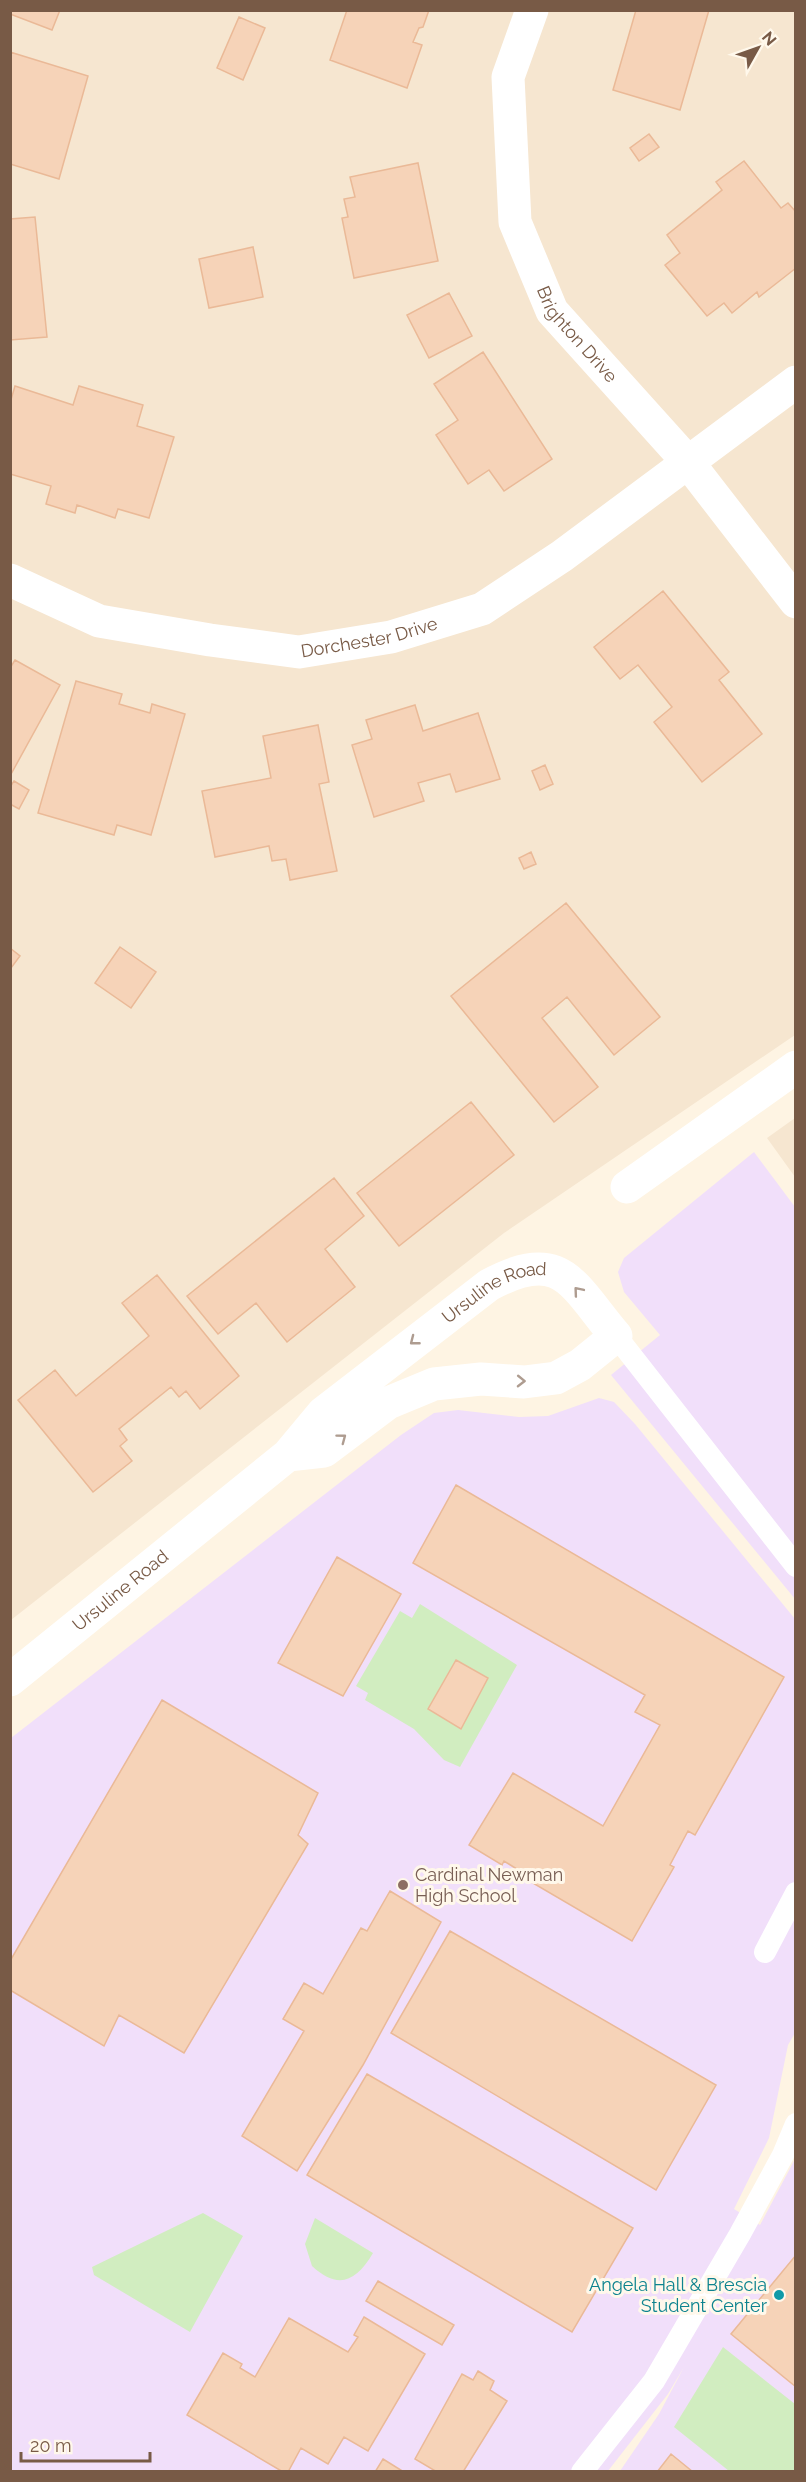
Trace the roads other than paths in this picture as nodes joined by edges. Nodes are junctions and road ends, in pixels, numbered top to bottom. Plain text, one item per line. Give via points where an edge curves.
1 (532, 10) edge
2 (795, 382) edge
3 (687, 461) junction
4 (10, 580) edge
5 (795, 602) edge
6 (795, 1067) edge
7 (627, 1187) dead end
8 (616, 1336) junction
9 (288, 1455) junction
10 (795, 1566) edge
11 (10, 1680) edge
12 (795, 1893) edge
13 (765, 1952) dead end
14 (795, 2124) edge
15 (582, 2472) edge

1 - 3 street, Brighton Drive via 508,77 515,222 552,311
2 - 3 street, Dorchester Drive
3 - 4 street, Dorchester Drive via 562,556 482,609 391,637 298,652 210,640 99,621
3 - 5 street, Brighton Drive
6 - 7 street
9 -> 8 street via 324,1451 388,1403 434,1384 556,1378 580,1365
8 -> 9 street, Ursuline Road via 567,1278 536,1267 515,1271 468,1299 323,1413
8 - 10 lane
9 - 11 street, Ursuline Road
12 - 13 lane
14 - 15 lane via 746,2224 654,2381

